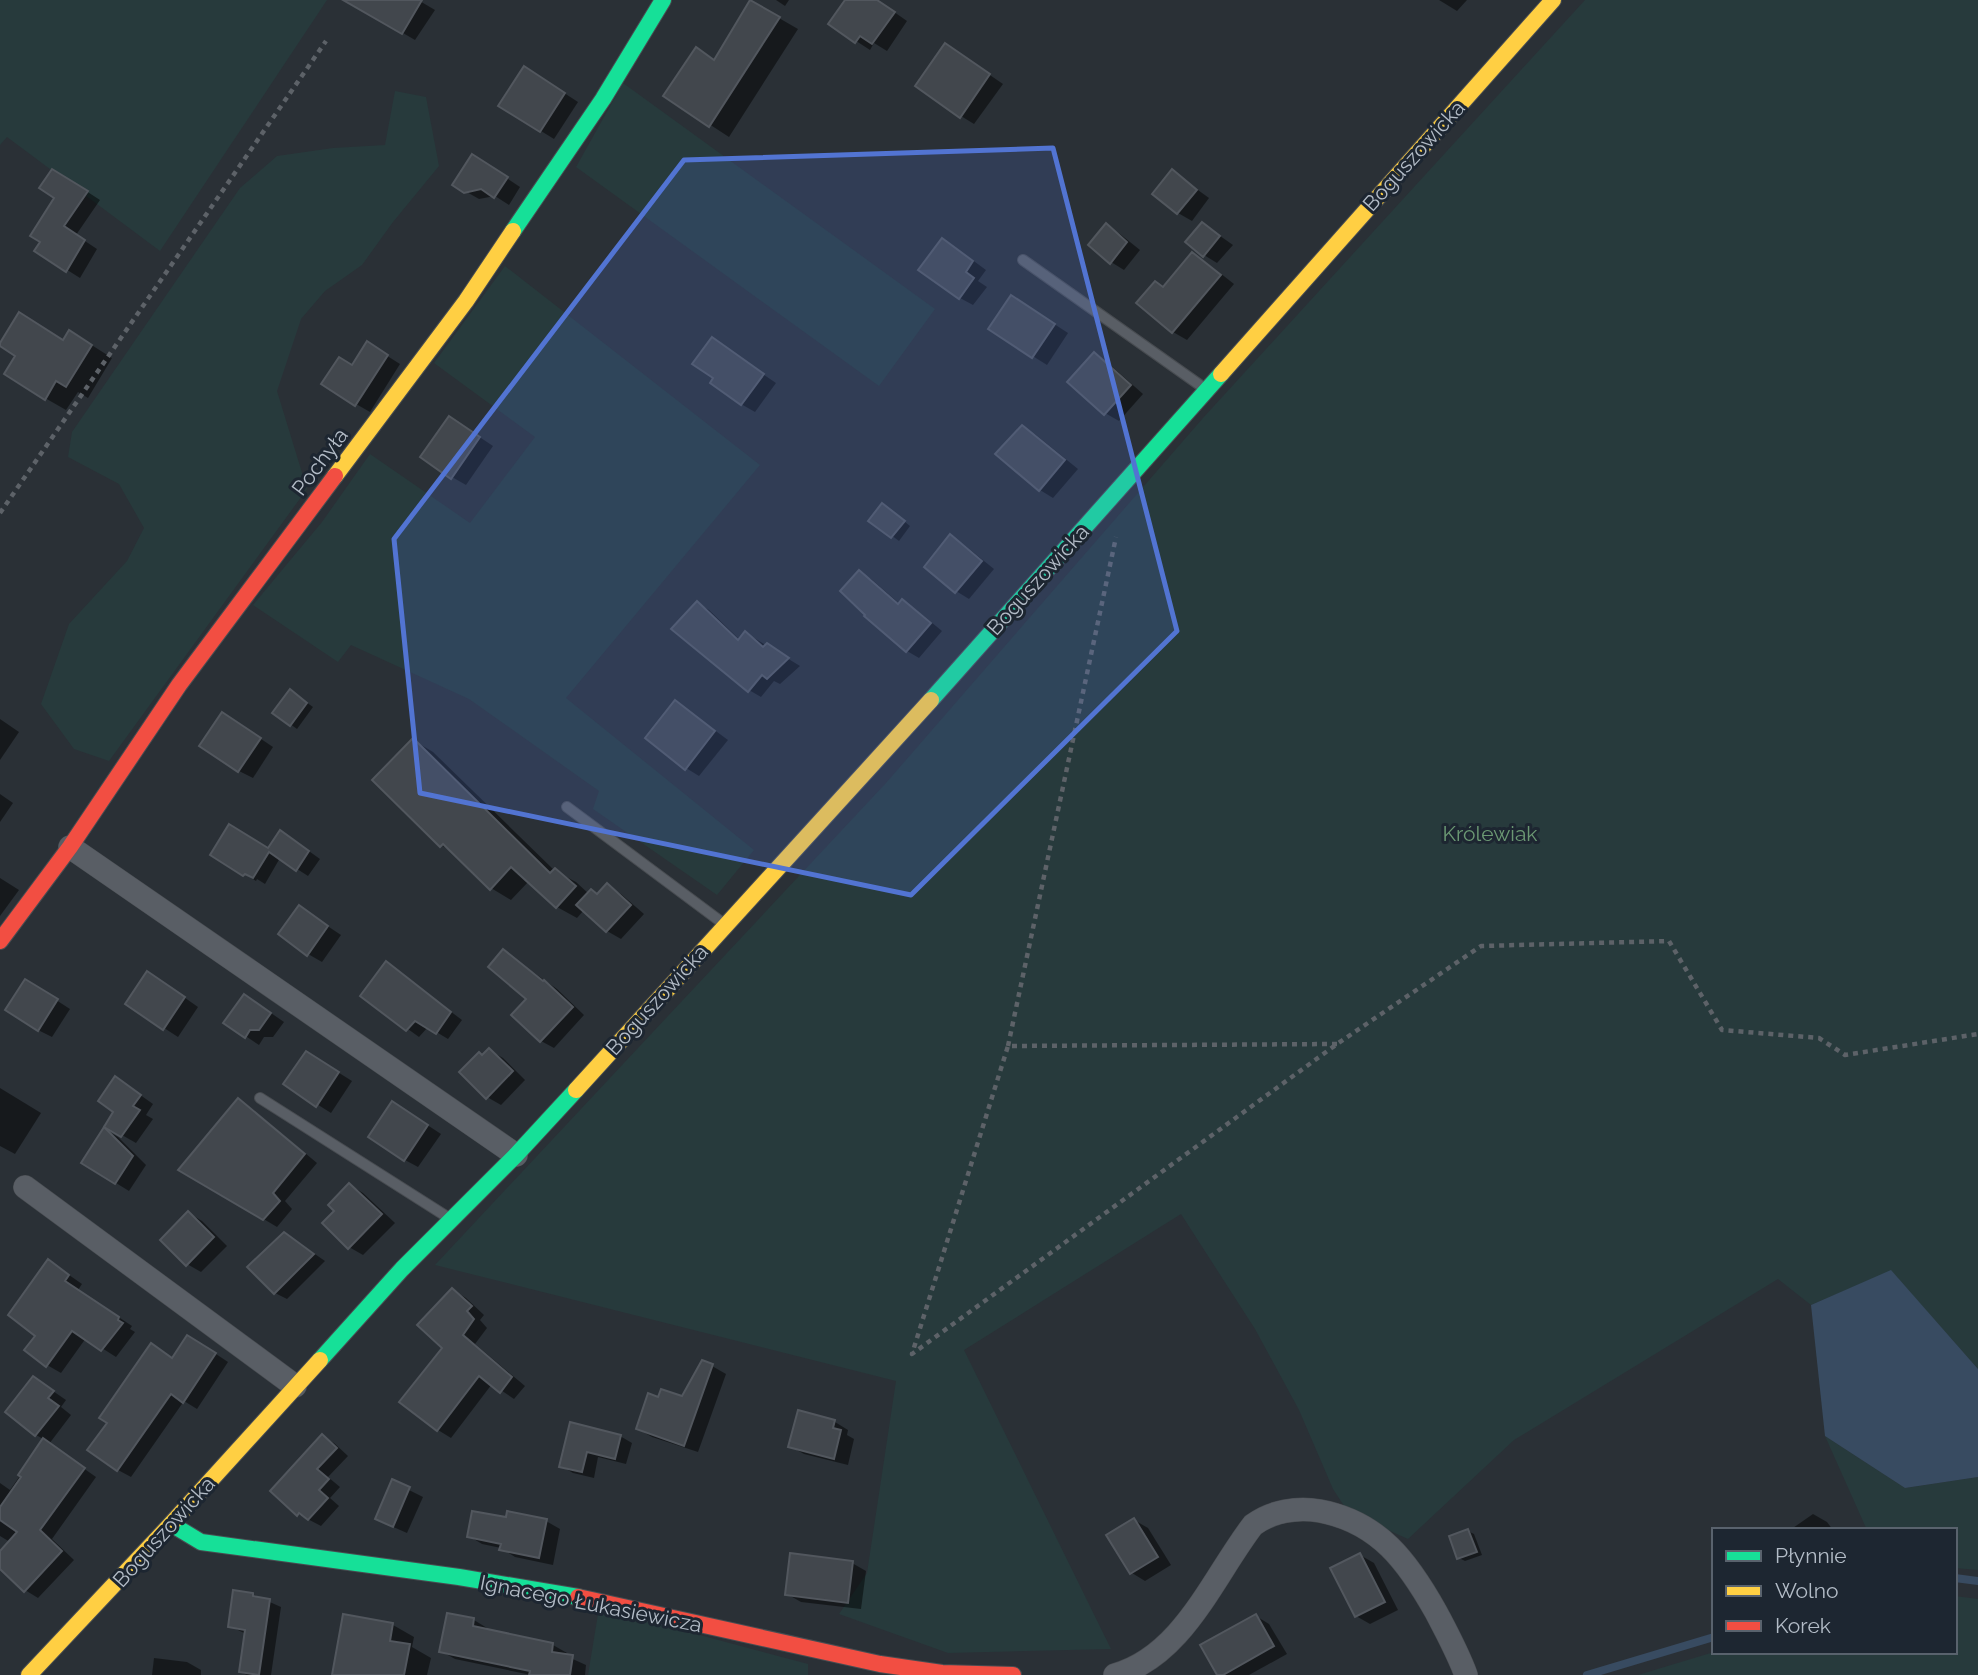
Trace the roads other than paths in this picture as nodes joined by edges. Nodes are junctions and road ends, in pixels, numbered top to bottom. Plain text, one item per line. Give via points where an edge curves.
1 (663, 0) edge
2 (1553, 0) edge
3 (1023, 260) dead end
4 (1207, 390) junction
5 (567, 807) dead end
6 (70, 847) junction
7 (726, 925) junction
8 (0, 941) edge
9 (260, 1098) dead end
10 (516, 1154) junction
11 (25, 1186) dead end
12 (451, 1219) junction
13 (295, 1386) junction
14 (171, 1524) junction
15 (29, 1675) edge
16 (1013, 1675) edge
17 (1115, 1675) edge
18 (1466, 1675) edge

1 - 6 street, Pochyła via 603,99 466,301 179,685
2 - 4 street, Boguszowicka
3 - 4 lane
4 - 7 street, Boguszowicka
5 - 7 lane
6 - 8 street, Pochyła
6 - 10 street
7 - 10 street, Boguszowicka
9 - 12 lane
10 - 12 street, Boguszowicka
11 - 13 street
12 - 13 street, Boguszowicka
13 - 14 street, Boguszowicka
14 - 15 street, Boguszowicka
14 - 16 street, Ignacego Łukasiewicza via 201,1542 580,1597 879,1664
17 - 18 street via 1150,1659 1167,1643 1254,1525 1297,1509 1342,1515 1402,1558

